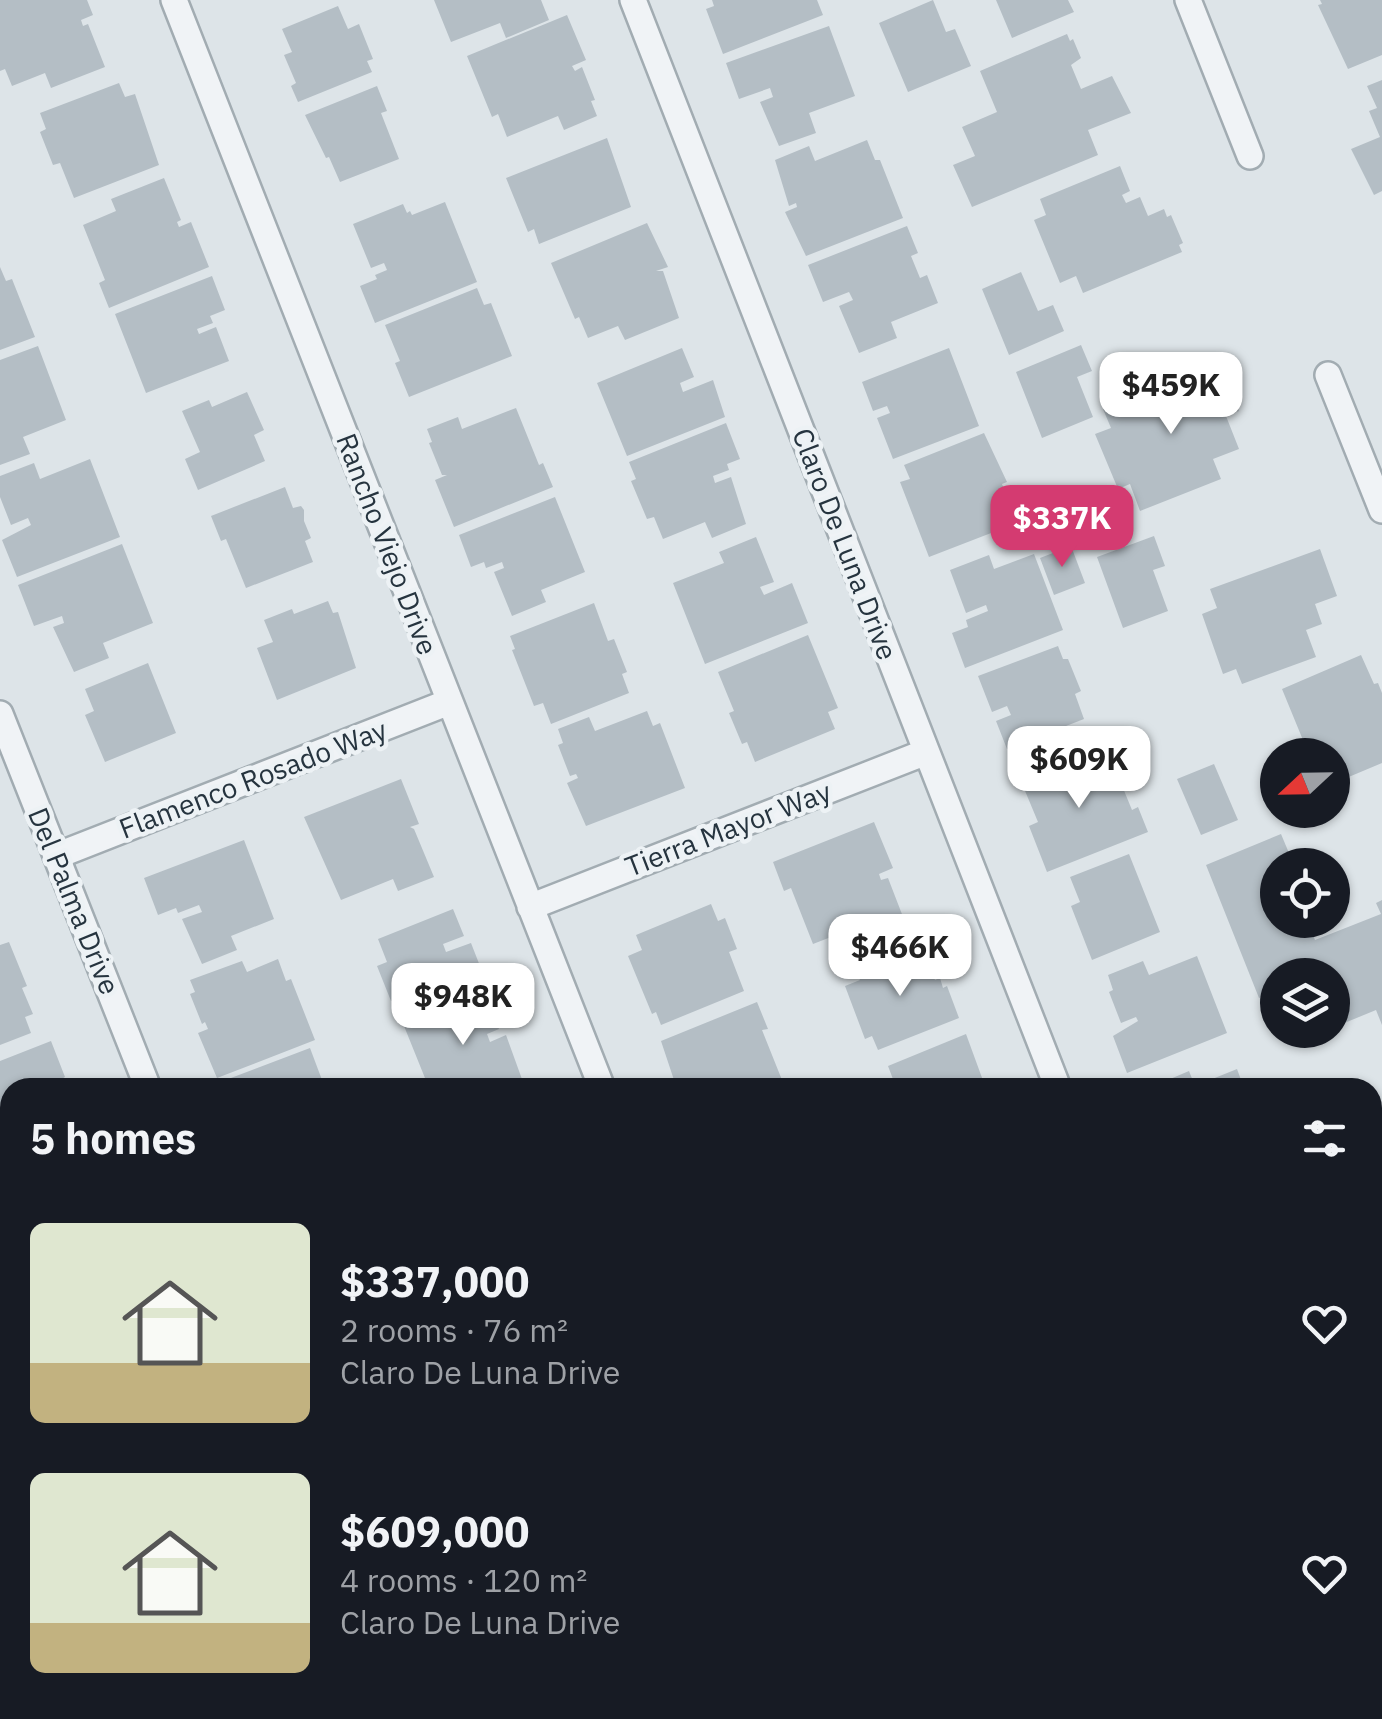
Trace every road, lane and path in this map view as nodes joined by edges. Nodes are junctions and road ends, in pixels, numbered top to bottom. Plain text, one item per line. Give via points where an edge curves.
1 (174, 0) edge
2 (633, 0) edge
3 (1188, 0) edge
4 (1250, 156) dead end
5 (1328, 375) dead end
6 (1382, 510) edge
7 (450, 702) junction
8 (0, 714) edge
9 (926, 752) junction
10 (56, 856) junction
11 (530, 907) junction
12 (144, 1078) edge
13 (598, 1078) edge
14 (1054, 1078) edge

1 - 7 street, Rancho Viejo Drive
2 - 9 street, Claro De Luna Drive
3 - 4 street
5 - 6 street
7 - 10 street, Flamenco Rosado Way
7 - 11 street, Rancho Viejo Drive
8 - 10 street, Del Palma Drive
9 - 11 street, Tierra Mayor Way
9 - 14 street, Claro De Luna Drive
10 - 12 street, Del Palma Drive
11 - 13 street, Rancho Viejo Drive

